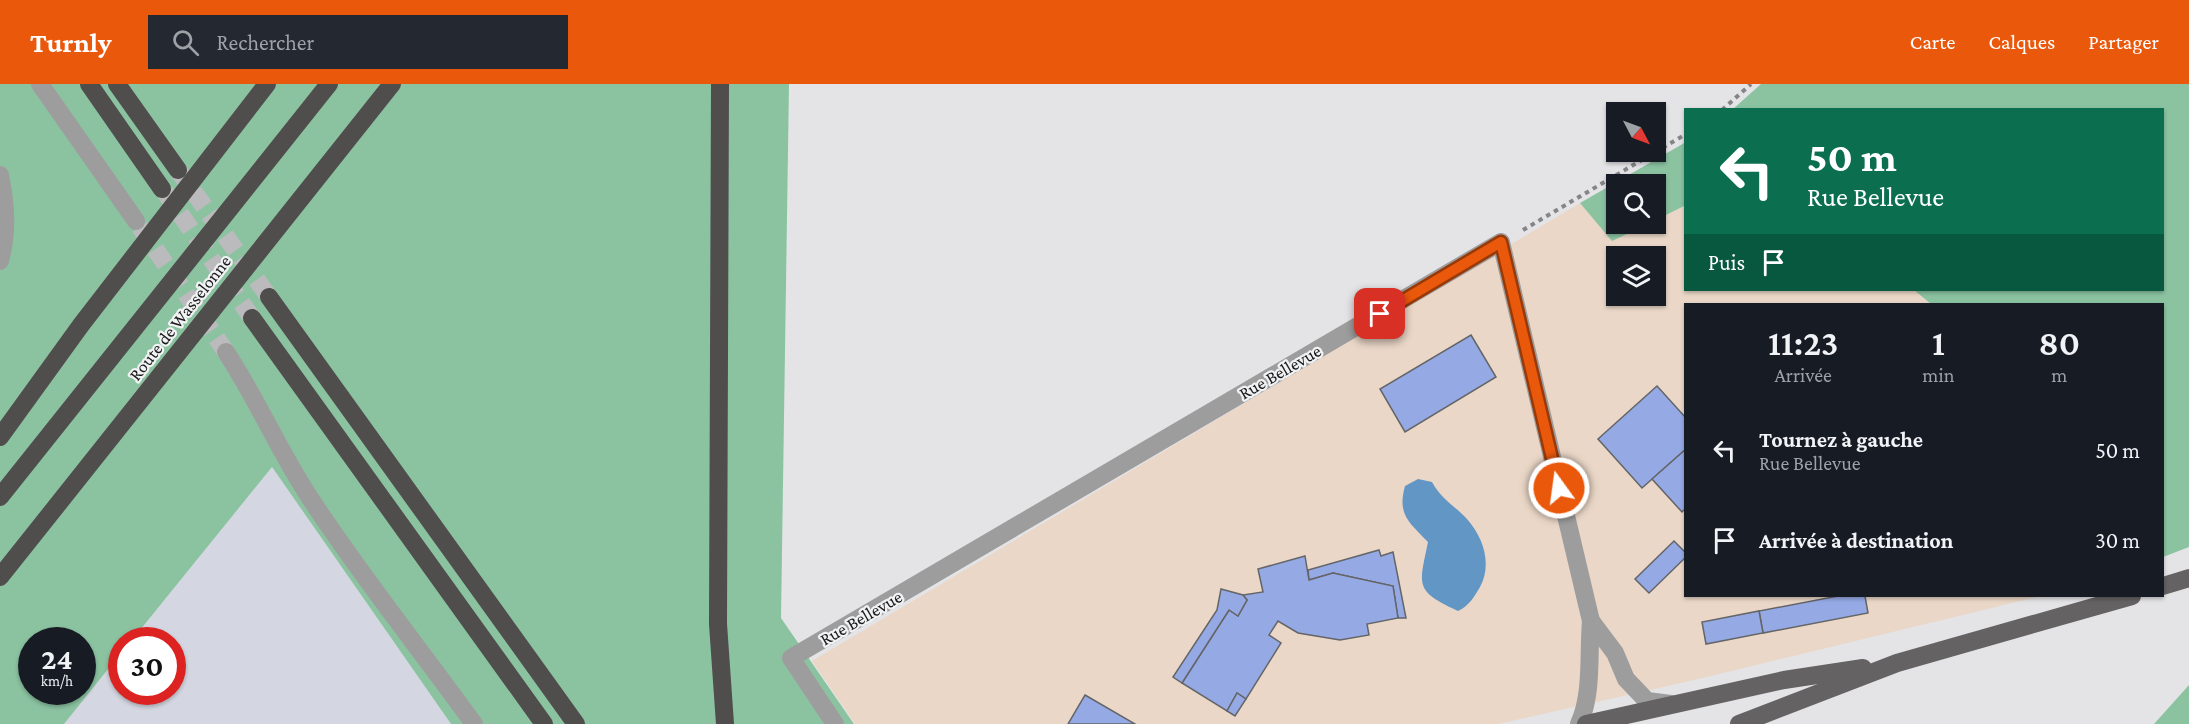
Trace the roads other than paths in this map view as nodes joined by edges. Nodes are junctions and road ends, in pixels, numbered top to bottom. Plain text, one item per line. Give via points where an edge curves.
1 (40, 84) edge
2 (89, 84) edge
3 (117, 84) edge
4 (267, 84) edge
5 (329, 84) edge
6 (392, 84) edge
7 (720, 84) edge
8 (178, 170) tunnel mouth
9 (0, 175) edge
10 (162, 189) tunnel mouth
11 (136, 221) tunnel mouth
12 (0, 261) edge
13 (268, 297) tunnel mouth
14 (252, 318) tunnel mouth
15 (226, 352) tunnel mouth
16 (0, 437) edge
17 (0, 497) edge
18 (0, 577) edge
19 (2189, 578) edge
20 (2164, 586) edge
21 (2128, 597) edge
22 (1591, 621) junction
23 (1897, 663) junction
24 (1626, 679) junction
25 (1673, 704) junction
26 (1638, 719) edge
27 (474, 724) edge
28 (544, 724) edge
29 (576, 724) edge
30 (725, 724) edge
31 (835, 724) edge
32 (1580, 724) edge
33 (1586, 724) edge
34 (1739, 724) edge

1 - 11 street
2 - 10 highway
3 - 8 highway
4 - 16 highway
5 - 17 highway, Route de Wasselonne
6 - 18 highway, Route de Wasselonne
7 - 30 highway via 718,624
9 - 12 street via 6,206 6,241
13 - 29 highway
14 - 28 highway
15 - 27 street via 311,500
19 - 20 main road
21 - 23 main road
22 - 24 street via 1615,652
22 - 31 street, Rue Bellevue via 1501,242 791,658
22 - 32 street via 1588,682
23 - 25 main road via 1784,680
23 - 34 main road
24 - 25 street via 1647,701
24 - 26 street
25 - 26 main road
26 - 33 main road

